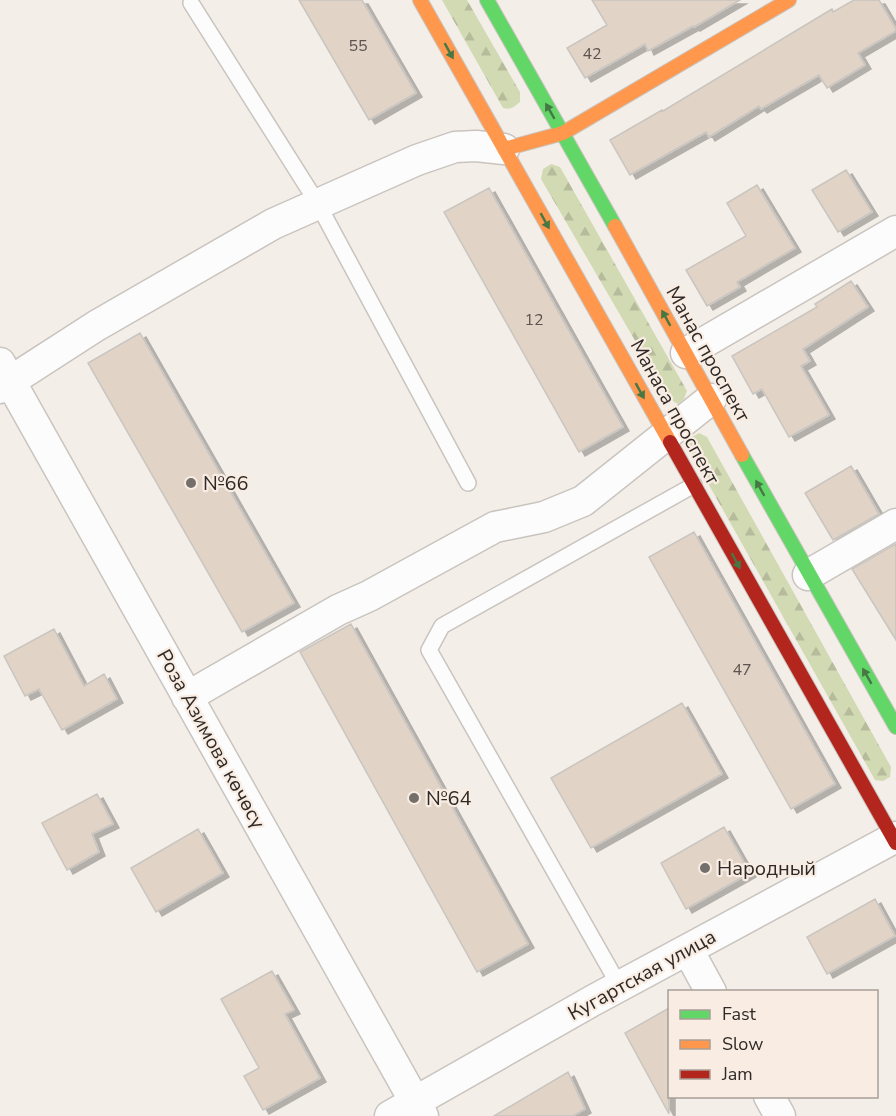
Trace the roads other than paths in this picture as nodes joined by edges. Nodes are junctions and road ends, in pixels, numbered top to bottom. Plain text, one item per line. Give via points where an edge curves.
1 (420, 0) edge
2 (487, 0) edge
3 (789, 0) edge
4 (191, 3) dead end
5 (563, 133) junction
6 (504, 148) junction
7 (318, 204) junction
8 (896, 231) edge
9 (686, 353) junction
10 (4, 377) edge
11 (711, 399) junction
12 (666, 436) junction
13 (468, 483) dead end
14 (693, 485) junction
15 (896, 524) edge
16 (808, 575) junction
17 (187, 697) junction
18 (896, 727) edge
19 (895, 839) edge
20 (688, 950) junction
21 (620, 987) junction
22 (710, 990) edge
23 (771, 1098) edge
24 (409, 1111) edge
25 (780, 1116) edge

1 -> 6 main road, Манаса проспект
5 -> 2 main road, Манас проспект
3 - 5 main road
4 - 7 lane
5 - 6 main road
9 -> 5 main road, Манас проспект
6 - 7 street via 455,147
6 -> 12 main road, Манаса проспект
7 - 10 street via 273,224
7 - 13 lane
8 - 9 street
9 - 11 main road, Манас проспект
10 - 17 street, Роза Азимова көчөсү
11 - 12 street
16 -> 11 main road, Манас проспект
12 - 14 main road, Манаса проспект
12 - 17 street via 583,501 495,528 338,610
14 -> 19 main road, Манаса проспект
14 - 21 lane via 442,626 429,650
15 - 16 street
18 -> 16 main road, Манас проспект
17 - 24 street, Роза Азимова көчөсү
19 - 20 street, Кугартская улица
20 - 21 street, Кугартская улица
20 - 22 street
21 - 24 street, Кугартская улица
23 - 25 street

